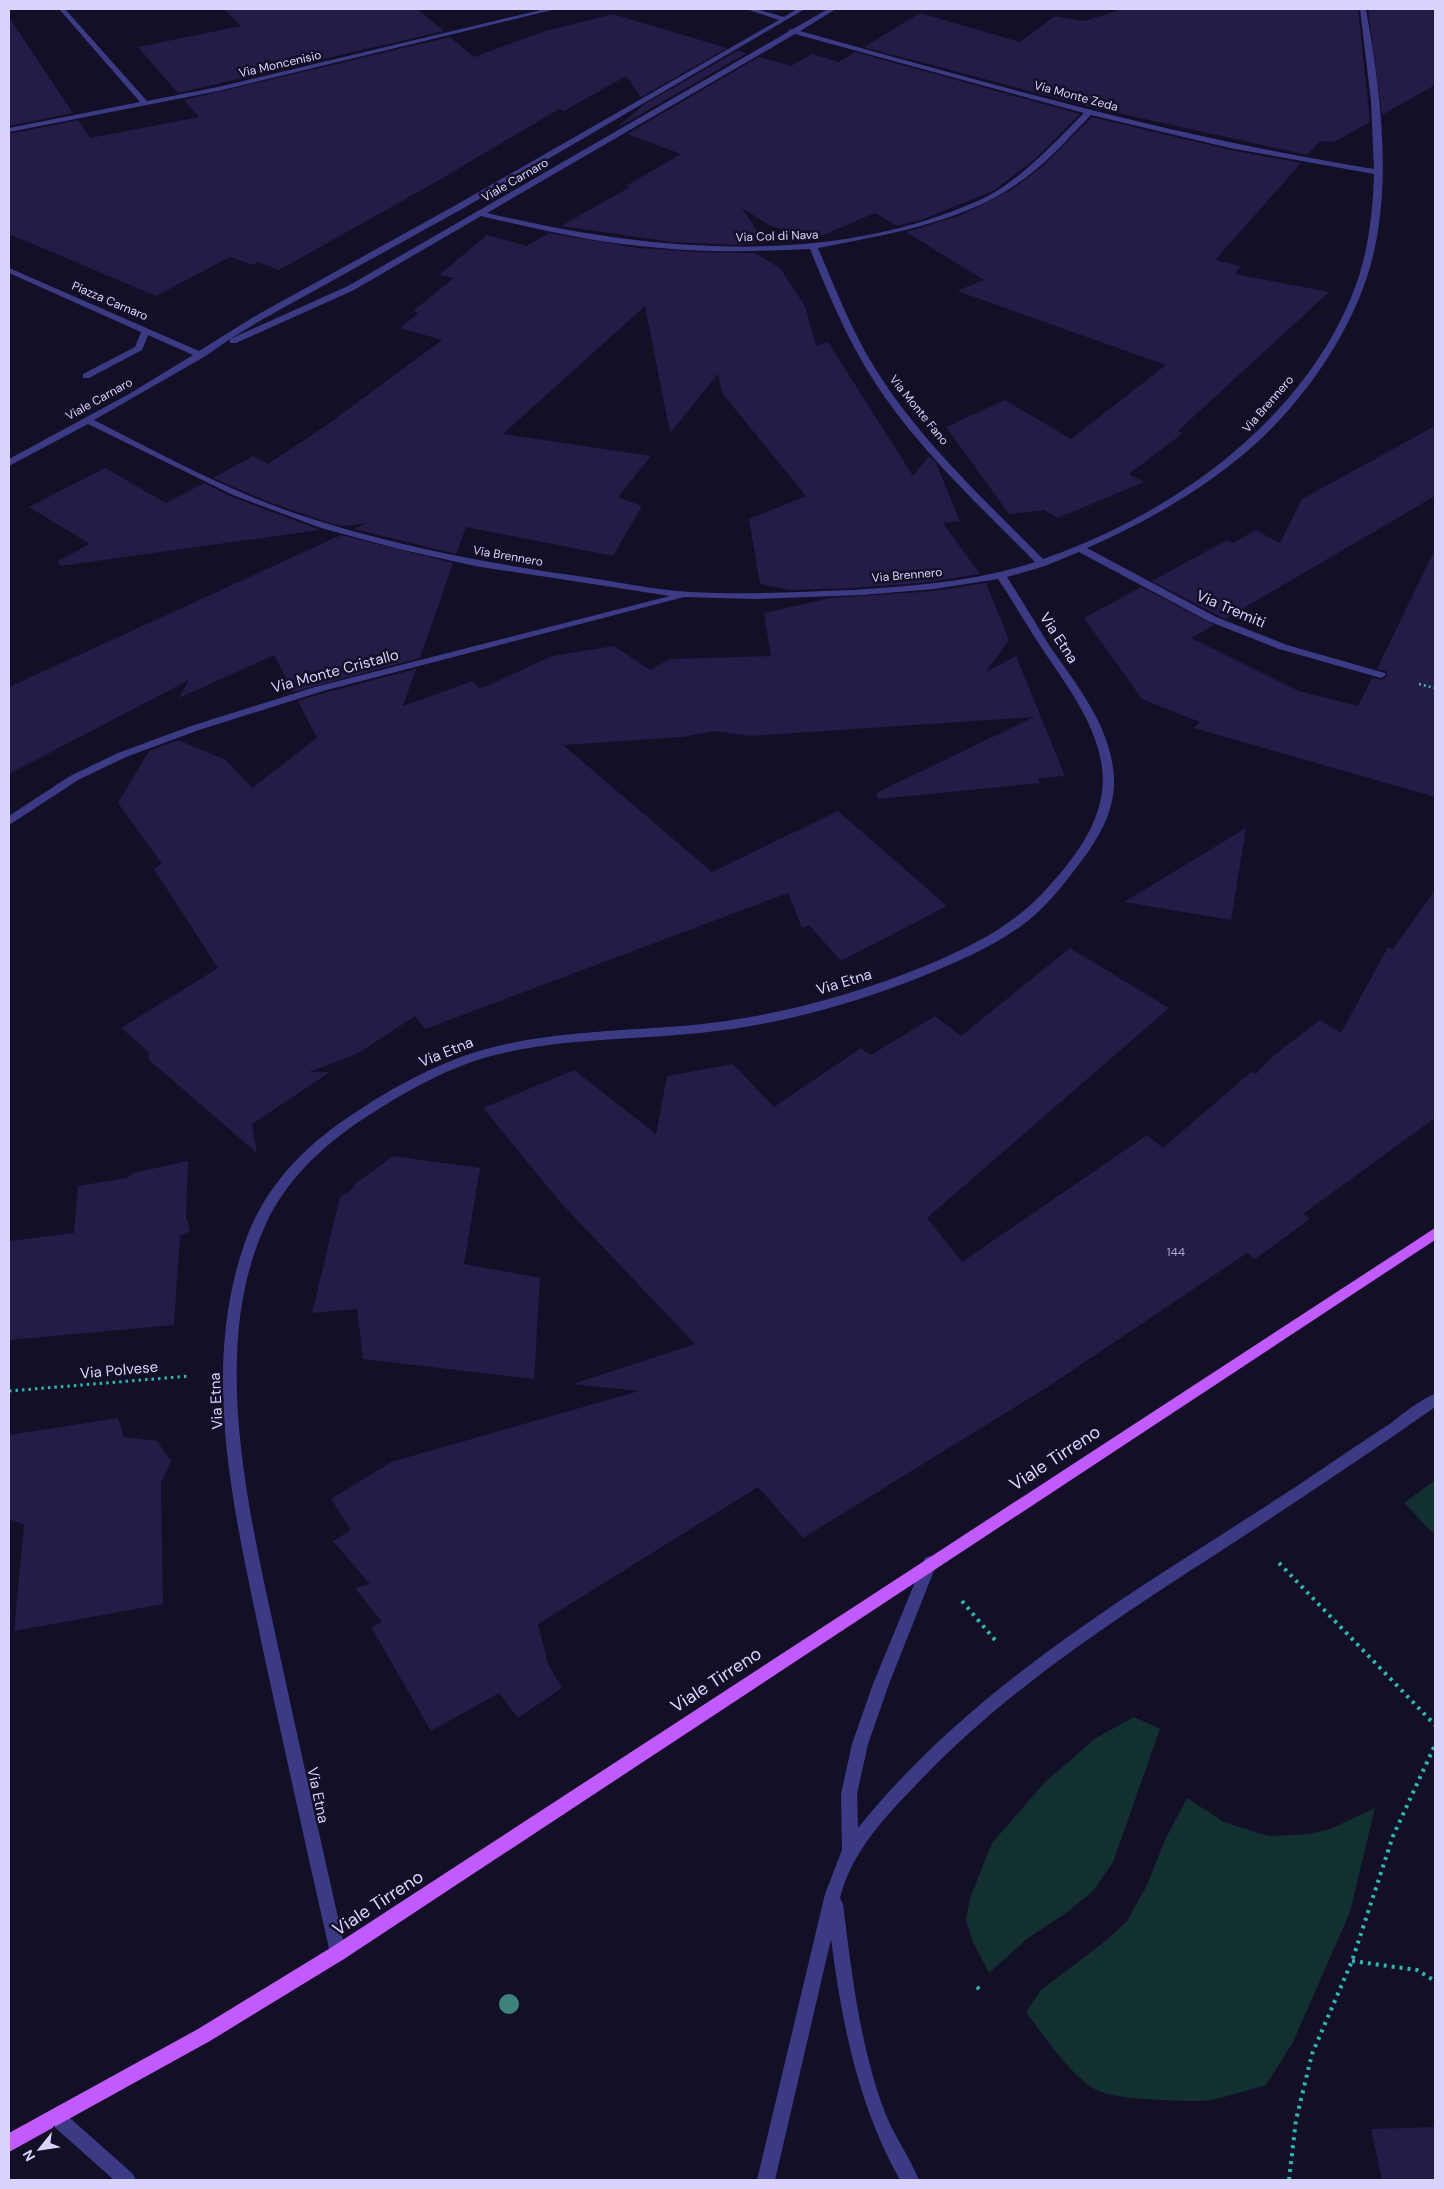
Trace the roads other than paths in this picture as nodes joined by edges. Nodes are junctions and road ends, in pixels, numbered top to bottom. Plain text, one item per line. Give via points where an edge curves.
1 (62, 9) edge
2 (553, 9) edge
3 (749, 9) edge
4 (802, 9) edge
5 (833, 9) edge
6 (1363, 9) edge
7 (784, 19) junction
8 (772, 26) junction
9 (794, 31) junction
10 (146, 104) junction
11 (1090, 112) junction
12 (9, 130) edge
13 (1378, 172) junction
14 (460, 208) junction
15 (481, 214) junction
16 (813, 247) junction
17 (9, 270) edge
18 (146, 330) junction
19 (201, 355) junction
20 (86, 376) dead end
21 (87, 420) junction
22 (9, 463) edge
23 (1079, 548) junction
24 (1042, 564) junction
25 (1001, 575) junction
26 (686, 595) junction
27 (1382, 675) dead end
28 (9, 820) edge
29 (1435, 1233) edge
30 (1435, 1400) edge
31 (930, 1563) junction
32 (850, 1850) junction
33 (834, 1894) junction
34 (338, 1953) junction
35 (56, 2117) junction
36 (9, 2143) edge
37 (127, 2180) edge
38 (766, 2180) edge
39 (910, 2180) edge

1 - 10 street
2 - 10 street, Via Moncenisio via 347,60
3 - 7 street
4 - 7 street, Viale Carnaro
5 - 9 street, Viale Carnaro
6 - 13 street, Via Brennero via 1376,115
7 - 8 street, Viale Carnaro
8 - 9 street, Via Monte Zeda
8 - 14 street, Viale Carnaro
9 - 11 street, Via Monte Zeda
9 - 15 street, Viale Carnaro
10 - 12 street, Via Moncenisio
11 - 13 street, Via Monte Zeda via 1278,157
11 - 16 street, Via Col di Nava via 1032,170 984,201 912,228
13 - 23 street, Via Brennero via 1372,244 1351,310 1330,347 1283,410 1244,450 1213,475 1133,522
14 - 15 street, Via Col di Nava
14 - 19 street, Viale Carnaro via 260,318
15 - 16 street, Via Col di Nava via 546,229 645,244 723,249
15 - 19 street, Viale Carnaro via 343,293
16 - 24 street, Via Monte Fano via 841,313 890,396 958,477
17 - 18 street, Piazza Carnaro
18 - 19 street, Piazza Carnaro
18 - 20 street via 139,348
19 - 21 street, Viale Carnaro
21 - 22 street, Viale Carnaro
21 - 26 street, Via Brennero via 237,494 336,529 475,563
23 - 24 street, Via Brennero
23 - 27 street, Via Tremiti via 1169,598 1221,622 1283,647
24 - 25 street, Via Brennero
25 - 26 street, Via Brennero via 938,586 835,594
25 - 34 street, Via Etna via 1089,714 1103,743 1109,771 1105,812 1095,834 1041,902 1025,917 986,942 941,964 854,998 769,1019 706,1028 573,1038 492,1052 439,1071 378,1104 306,1156 273,1198 251,1243 233,1314 230,1372 244,1519
26 - 28 street, Via Monte Cristallo via 319,689 195,728 122,755 74,778
29 - 31 main road, Viale Tirreno
30 - 32 street via 1027,1674 950,1736 892,1796
31 - 32 street via 860,1744 849,1794
31 - 34 main road, Viale Tirreno
32 - 33 street
33 - 38 street
33 - 39 street via 842,1964 864,2073 881,2127
34 - 35 main road, Viale Tirreno via 204,2035
35 - 36 main road, Viale Tirreno
35 - 37 street

